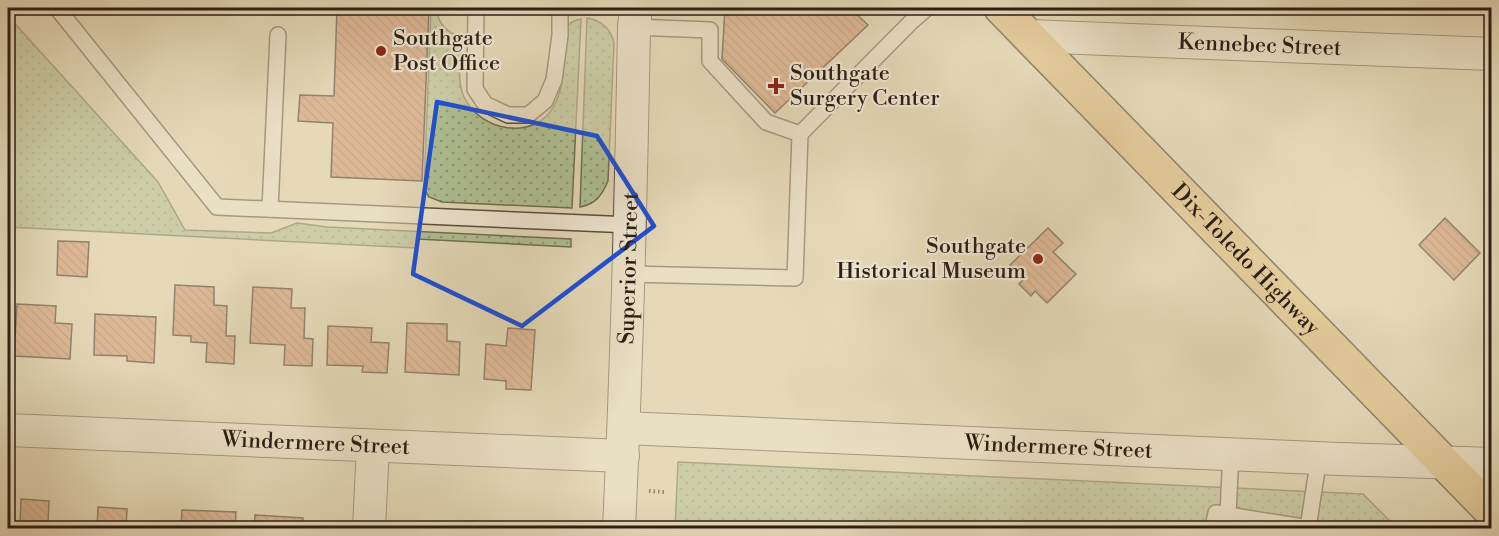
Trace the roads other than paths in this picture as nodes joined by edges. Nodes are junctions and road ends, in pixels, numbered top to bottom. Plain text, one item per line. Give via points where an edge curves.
1 (57, 8) edge
2 (476, 8) edge
3 (560, 8) edge
4 (927, 8) edge
5 (1001, 8) edge
6 (635, 17) edge
7 (278, 35) dead end
8 (1029, 36) junction
9 (1491, 54) edge
10 (800, 134) junction
11 (270, 209) junction
12 (631, 225) junction
13 (629, 274) junction
14 (8, 430) edge
15 (624, 442) junction
16 (373, 446) junction
17 (1231, 453) junction
18 (1319, 457) junction
19 (1444, 462) junction
20 (1491, 464) edge
21 (1491, 512) edge
22 (1228, 514) junction
23 (369, 528) edge
24 (619, 528) edge
25 (1214, 528) edge
26 (1309, 528) edge

1 - 11 lane via 217,207
2 - 3 lane via 475,89 485,104 508,115 528,115 545,101 554,80
4 - 10 lane
5 - 8 main road, Dix-Toledo Highway
6 - 10 lane via 710,30 710,61 766,123
6 - 12 street, Superior Street
7 - 11 lane
8 - 9 street, Kennebec Street
8 - 19 main road, Dix-Toledo Highway
10 - 13 lane via 795,278
11 - 12 lane
12 - 13 street, Superior Street
13 - 15 street, Superior Street
14 - 16 street, Windermere Street
15 - 16 street, Windermere Street
15 - 17 street, Windermere Street
15 - 24 street, Superior Street
16 - 23 street
17 - 18 street, Windermere Street
17 - 22 lane
18 - 19 street, Windermere Street
18 - 26 lane
19 - 20 street, Windermere Street
19 - 21 main road, Dix-Toledo Highway
22 - 25 lane via 1216,513
22 - 26 lane

